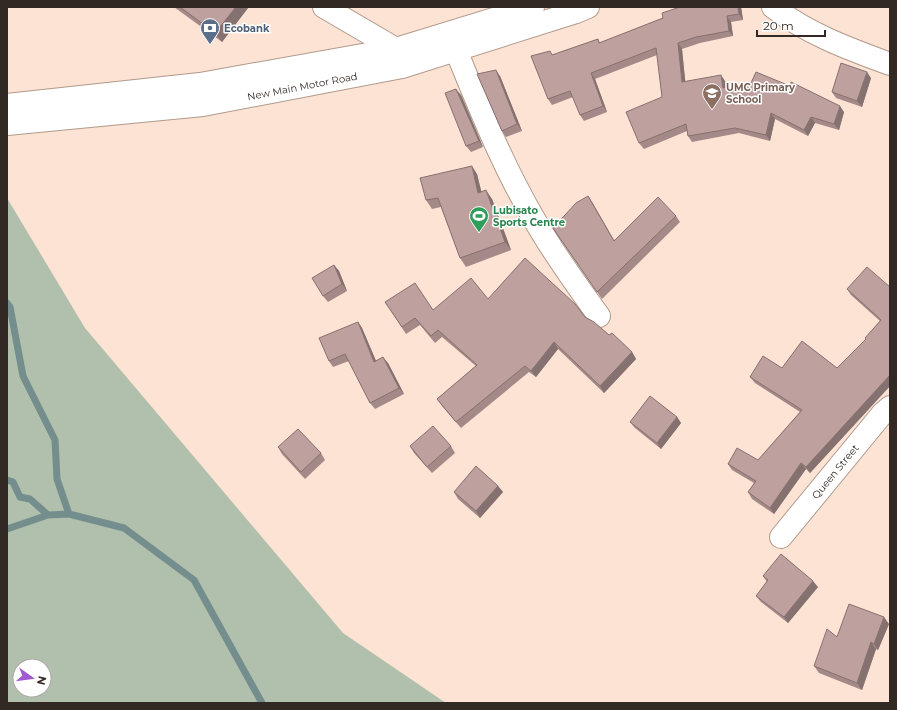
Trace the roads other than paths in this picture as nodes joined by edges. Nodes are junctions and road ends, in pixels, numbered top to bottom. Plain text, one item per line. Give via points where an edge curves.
1 (324, 7) edge
2 (533, 7) edge
3 (588, 7) edge
4 (773, 7) edge
5 (456, 50) junction
6 (399, 58) junction
7 (890, 64) edge
8 (7, 105) edge
9 (7, 124) edge
10 (599, 316) dead end
11 (890, 407) edge
12 (781, 537) dead end

1 - 6 main road
2 - 6 main road, New Main Motor Road
3 - 5 main road, New Main Motor Road
4 - 7 main road via 826,38
5 - 6 main road, New Main Motor Road
5 - 10 main road via 480,109 533,218
6 - 8 main road, New Main Motor Road via 200,84
6 - 9 main road, New Main Motor Road via 203,105
11 - 12 main road, Queen Street

